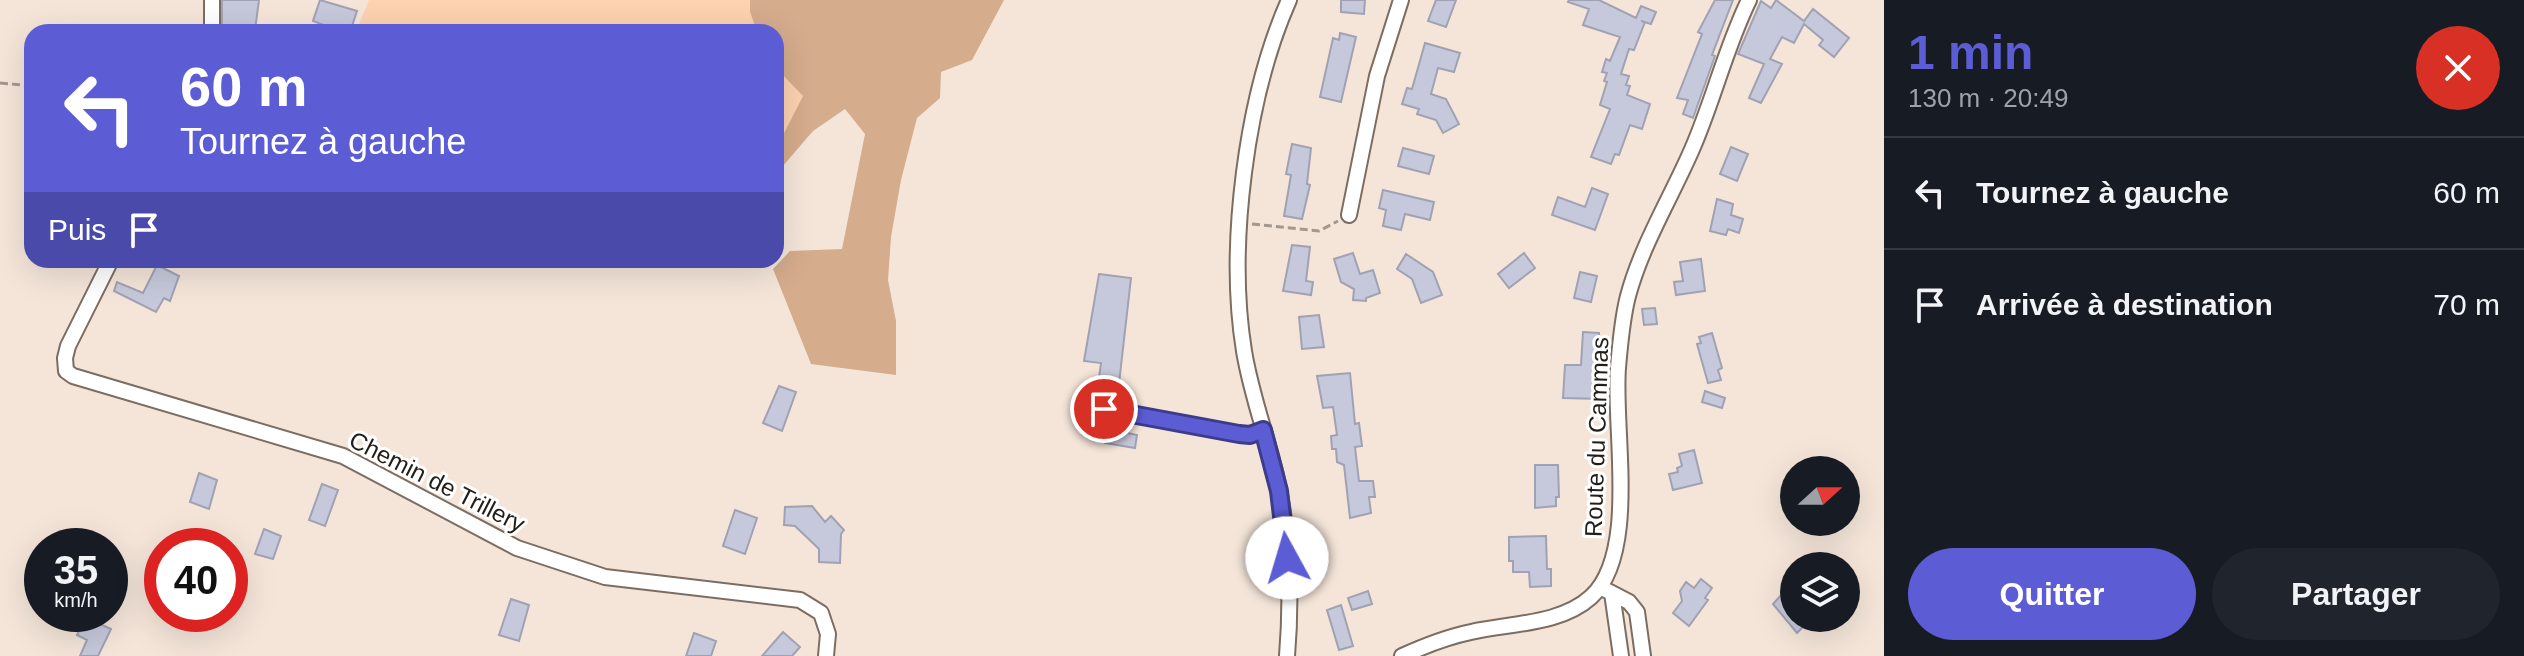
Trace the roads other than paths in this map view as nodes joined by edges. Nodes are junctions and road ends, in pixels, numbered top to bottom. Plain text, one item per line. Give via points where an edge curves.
1 (212, 0) edge
2 (1289, 0) edge
3 (1401, 0) edge
4 (1749, 0) edge
5 (212, 24) edge
6 (1349, 215) road end
7 (107, 268) edge
8 (1104, 409) dead end
9 (1263, 430) junction
10 (1606, 590) junction
11 (826, 656) edge
12 (1287, 656) edge
13 (1402, 656) edge
14 (1621, 656) edge
15 (1643, 656) edge

1 - 5 street
2 - 9 street via 1257,99 1241,223 1244,349
3 - 6 street via 1377,76
4 - 10 street, Route du Cammas via 1627,300 1617,371 1617,542
7 - 11 street, Chemin de Trillery via 68,346 66,371 73,376 343,456 517,548 605,577 800,600 821,613 828,634
8 - 9 street via 1239,434
9 - 12 street via 1285,536
10 - 13 street, Route du Cammas via 1554,617 1469,632
10 - 14 street
10 - 15 street via 1637,612

